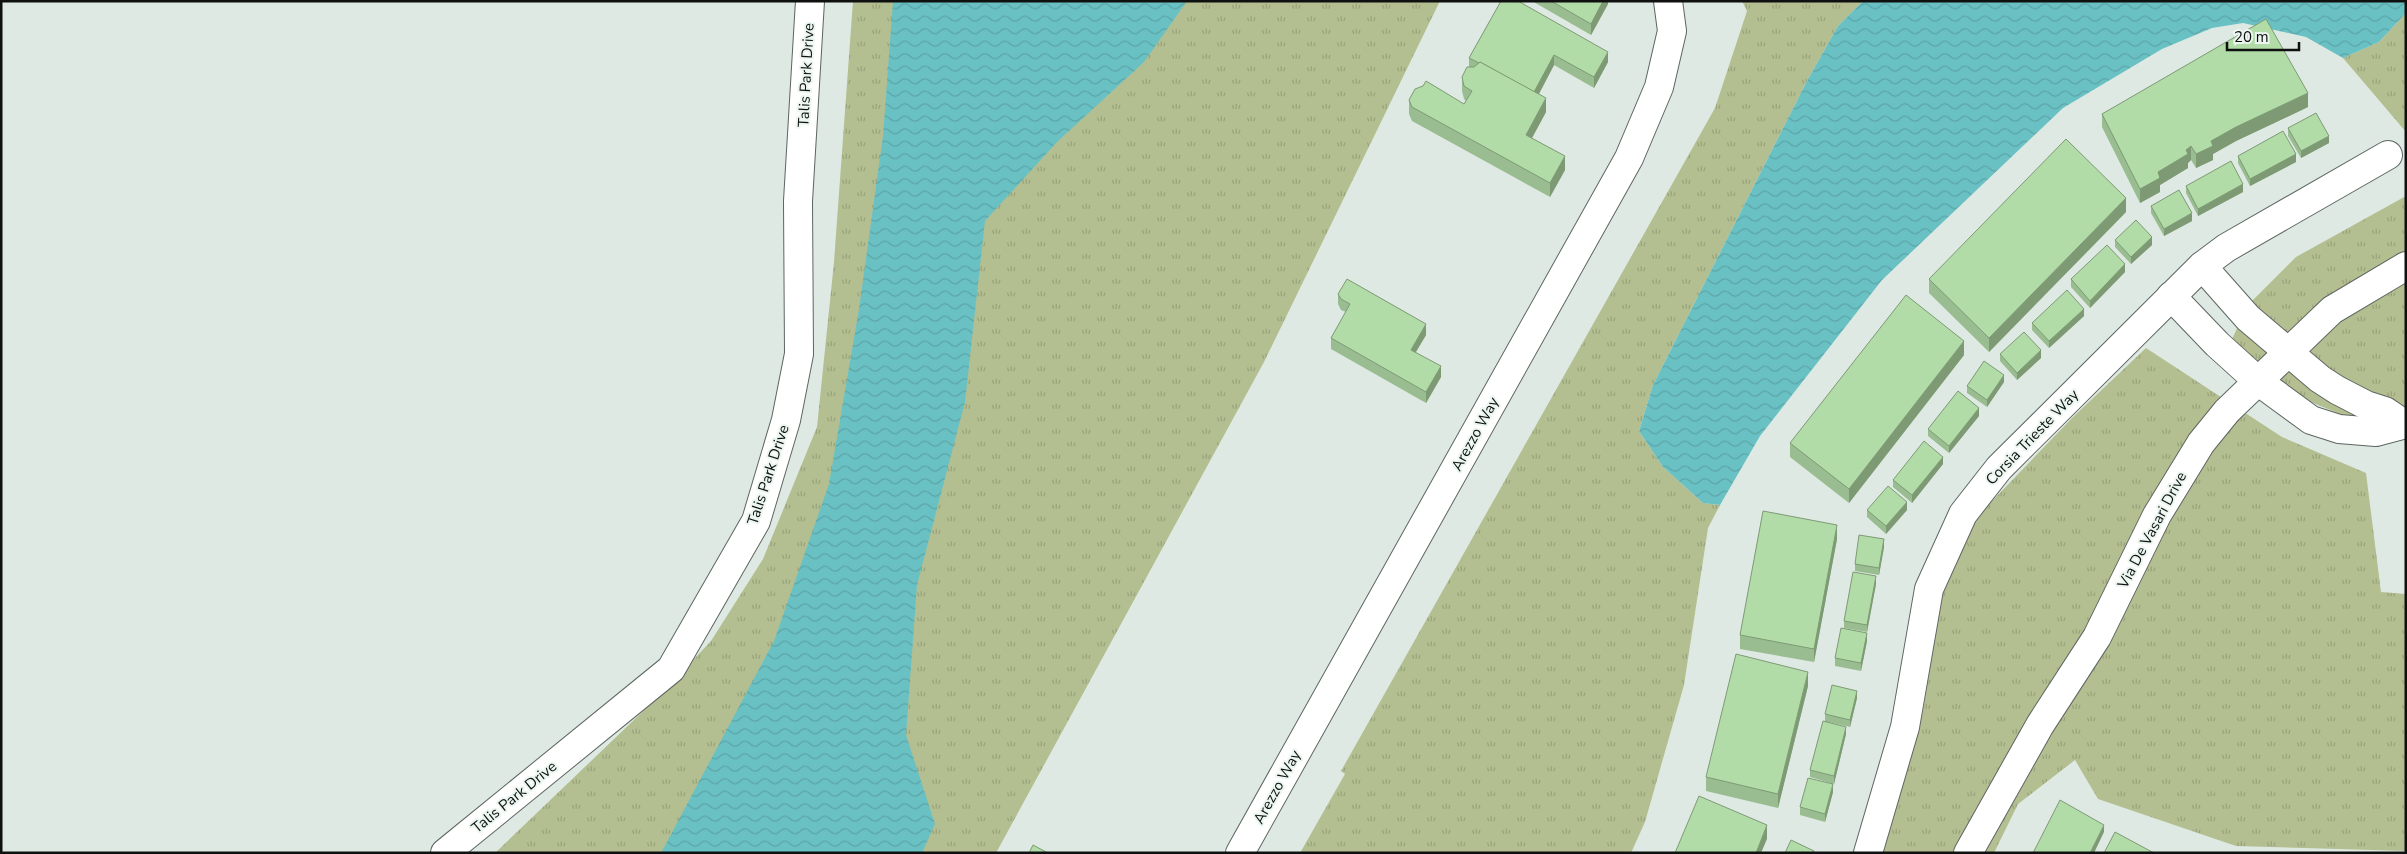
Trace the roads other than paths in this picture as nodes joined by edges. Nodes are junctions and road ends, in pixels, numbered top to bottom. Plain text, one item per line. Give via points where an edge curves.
1 (810, 1) edge
2 (1668, 1) edge
3 (2388, 156) dead end
4 (2202, 266) junction
5 (2406, 266) edge
6 (2171, 296) junction
7 (2290, 353) junction
8 (2259, 382) junction
9 (2405, 424) edge
10 (445, 853) edge
11 (1240, 853) edge
12 (1868, 853) edge
13 (1968, 853) edge

1 - 10 street, Talis Park Drive via 798,201 799,354 786,420 756,521 670,669
2 - 11 street, Arezzo Way via 1672,31 1658,87 1629,158
3 - 4 street, Corsia Trieste Way via 2226,248
4 - 6 street, Corsia Trieste Way
4 - 7 street via 2248,318
5 - 7 street, Via De Vasari Drive via 2332,310
6 - 8 street
6 - 12 street, Corsia Trieste Way via 1999,468 1963,514 1929,589 1906,727
7 - 8 street, Via De Vasari Drive
7 - 9 street via 2337,390 2385,411
8 - 9 street via 2311,420 2338,429 2376,432
8 - 13 street, Via De Vasari Drive via 2227,411 2201,444 2157,515 2097,637 2040,725

